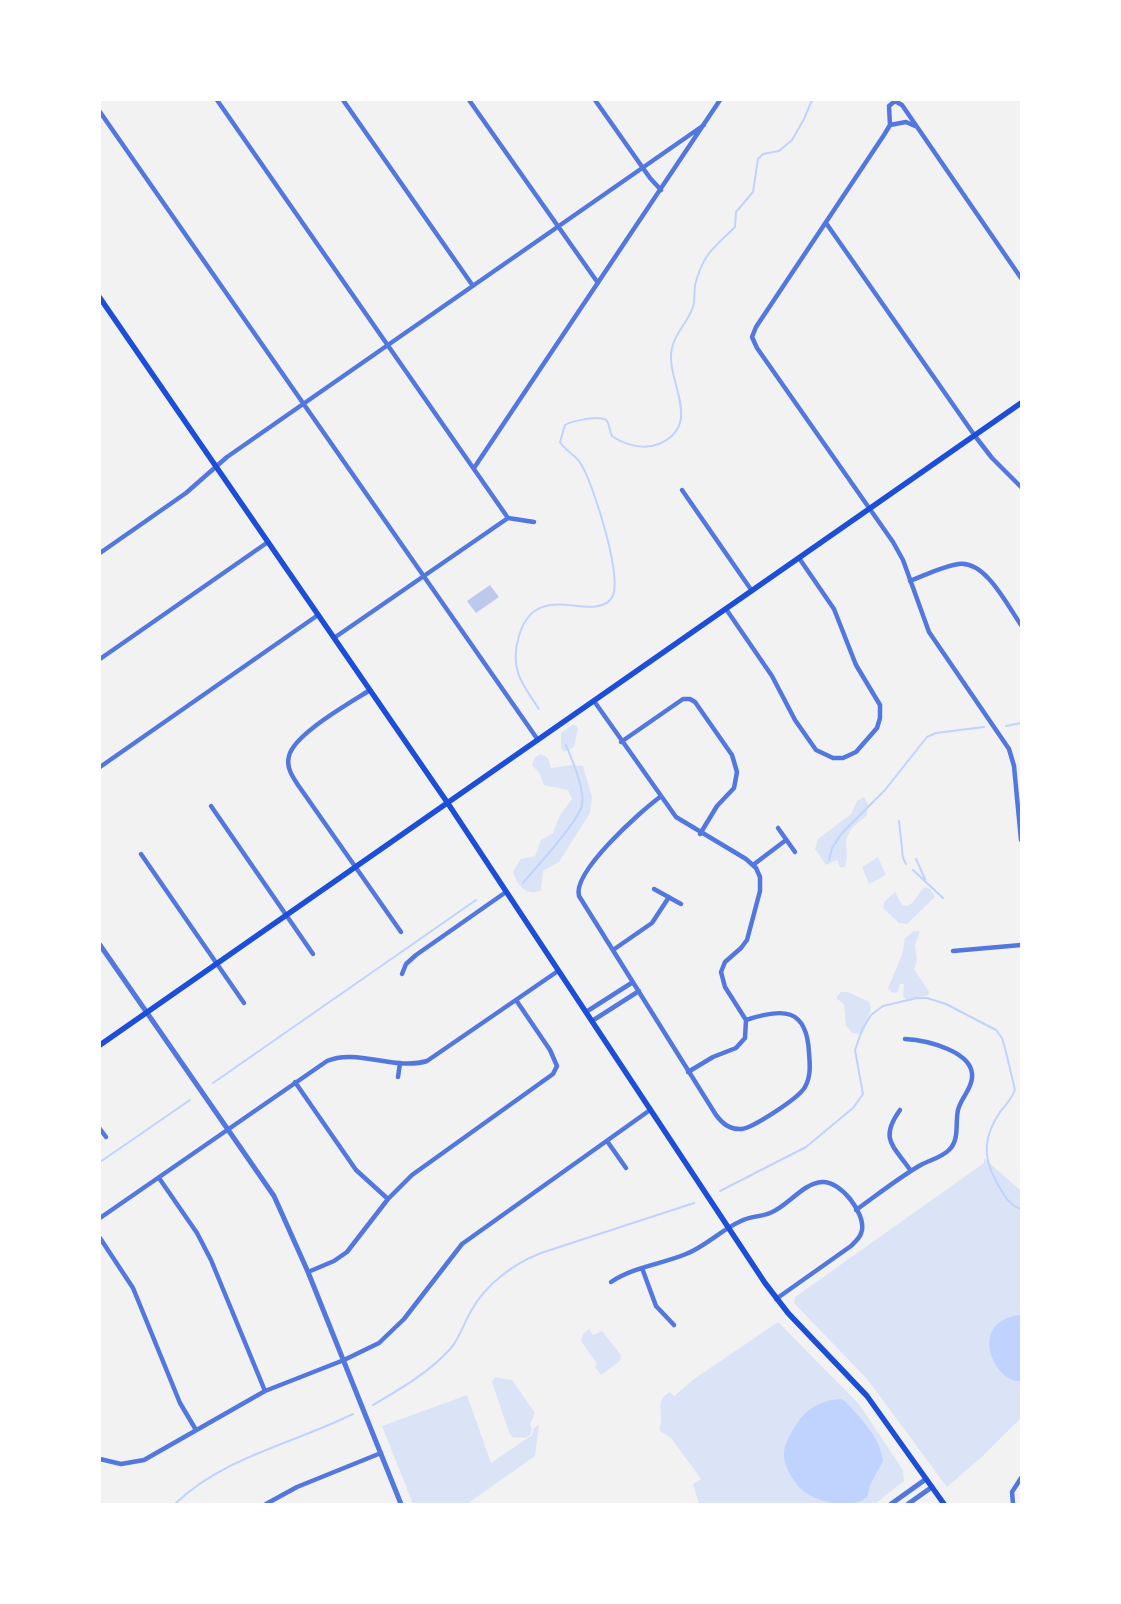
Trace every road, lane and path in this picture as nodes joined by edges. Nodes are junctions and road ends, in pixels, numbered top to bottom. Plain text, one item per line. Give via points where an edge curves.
1 (217, 100) edge
2 (343, 100) edge
3 (470, 100) edge
4 (595, 100) edge
5 (720, 100) edge
6 (100, 112) edge
7 (704, 125) junction
8 (890, 125) junction
9 (916, 127) junction
10 (642, 168) junction
11 (661, 190) junction
12 (826, 223) junction
13 (558, 226) junction
14 (1021, 278) edge
15 (598, 283) junction
16 (473, 286) junction
17 (100, 298) edge
18 (388, 345) junction
19 (1021, 403) edge
20 (303, 404) junction
21 (975, 436) junction
22 (216, 466) junction
23 (474, 468) junction
24 (1021, 487) edge
25 (682, 490) dead end
26 (870, 508) junction
27 (508, 518) junction
28 (534, 522) dead end
29 (268, 542) junction
30 (100, 553) edge
31 (799, 558) junction
32 (424, 576) junction
33 (910, 581) junction
34 (752, 591) junction
35 (726, 609) junction
36 (318, 615) junction
37 (1021, 625) edge
38 (334, 638) junction
39 (100, 659) edge
40 (370, 690) junction
41 (594, 702) junction
42 (538, 740) junction
43 (622, 742) junction
44 (100, 766) edge
45 (660, 797) junction
46 (447, 802) junction
47 (211, 806) dead end
48 (778, 828) dead end
49 (700, 834) junction
50 (786, 840) junction
51 (1021, 840) edge
52 (795, 852) dead end
53 (141, 854) dead end
54 (753, 865) junction
55 (355, 867) junction
56 (654, 889) dead end
57 (506, 892) junction
58 (668, 897) junction
59 (681, 904) dead end
60 (286, 916) junction
61 (401, 932) dead end
62 (100, 945) edge
63 (1021, 945) edge
64 (613, 950) junction
65 (953, 951) dead end
66 (313, 954) dead end
67 (217, 964) junction
68 (558, 970) junction
69 (402, 974) dead end
70 (633, 982) junction
71 (639, 991) junction
72 (516, 1000) junction
73 (244, 1003) dead end
74 (147, 1012) junction
75 (586, 1012) junction
76 (746, 1020) junction
77 (592, 1022) junction
78 (905, 1039) dead end
79 (100, 1045) edge
80 (400, 1063) junction
81 (688, 1072) junction
82 (398, 1078) dead end
83 (295, 1082) junction
84 (650, 1110) junction
85 (900, 1110) dead end
86 (100, 1128) edge
87 (228, 1129) junction
88 (106, 1137) dead end
89 (607, 1141) junction
90 (626, 1168) dead end
91 (911, 1171) junction
92 (159, 1178) junction
93 (388, 1199) junction
94 (856, 1210) junction
95 (100, 1218) edge
96 (728, 1228) junction
97 (100, 1238) edge
98 (642, 1268) junction
99 (308, 1272) junction
100 (611, 1282) dead end
101 (776, 1299) junction
102 (674, 1325) dead end
103 (344, 1360) junction
104 (265, 1391) junction
105 (196, 1430) junction
106 (381, 1453) junction
107 (100, 1459) edge
108 (1021, 1478) edge
109 (926, 1479) junction
110 (932, 1488) junction
111 (266, 1504) edge
112 (402, 1504) edge
113 (890, 1504) edge
114 (908, 1504) edge
115 (944, 1504) edge
116 (1013, 1504) edge

1 - 18 street
2 - 16 street
3 - 13 street
4 - 10 street
5 - 7 street
6 - 20 street
7 - 10 street
7 - 11 street
8 - 9 street via 906,122
8 - 9 street via 889,106 895,101 902,105
8 - 12 street
9 - 14 street
10 - 11 street
10 - 13 street
11 - 15 street
12 - 21 street
12 - 26 street via 752,337
13 - 15 street
13 - 16 street
15 - 23 street
16 - 18 street
17 - 22 main road
18 - 20 street
18 - 23 street
19 - 21 main road
20 - 22 street
20 - 32 street
21 - 24 street
21 - 26 main road
22 - 29 main road
22 - 30 street via 186,493
23 - 27 street
25 - 34 street
26 - 31 main road
26 - 33 street via 896,546
27 - 28 street
27 - 32 street
29 - 36 main road
29 - 39 street
31 - 34 main road
31 - 35 street via 834,609 856,665 880,705 877,728 856,752 844,758 833,758 816,750 795,720 766,667
32 - 38 street
32 - 42 street
33 - 37 street via 956,565 973,566 986,576
33 - 51 street via 929,632 1010,752
34 - 35 main road
35 - 41 main road
36 - 38 main road
36 - 44 street
38 - 40 main road
40 - 46 main road
40 - 55 street via 302,737 292,747 288,759 289,770 295,780
41 - 42 main road
41 - 43 street
42 - 46 main road
43 - 45 street
43 - 49 street via 683,699 695,702 733,757 738,772 732,792 717,806
45 - 49 street via 678,820
45 - 64 street via 618,835 578,885 582,901
46 - 55 main road
46 - 57 main road
47 - 60 street
48 - 50 street
49 - 54 street
50 - 52 street
50 - 54 street
53 - 67 street
54 - 76 street via 761,885 749,935 744,946 725,962 721,972 725,987
55 - 60 main road
55 - 61 street
56 - 58 street
57 - 68 main road
57 - 69 street via 413,957
58 - 59 street
58 - 64 street via 649,926
60 - 66 street
60 - 67 main road
62 - 74 street
63 - 65 street
64 - 70 street
67 - 73 street
67 - 74 main road
68 - 72 street
68 - 75 main road
70 - 71 street
70 - 75 street
71 - 77 street
71 - 81 street
72 - 80 street via 433,1058
72 - 93 street via 551,1052 557,1066 554,1074 412,1174
74 - 79 main road
74 - 87 street
75 - 77 main road
76 - 81 street via 745,1038 736,1048
76 - 81 street via 777,1012 790,1014 802,1024 808,1036 810,1068 808,1081 800,1093 753,1124 733,1128 719,1119
77 - 84 main road
78 - 91 street via 929,1042 957,1054 968,1064 972,1076 959,1106 953,1145 942,1156
80 - 82 street
80 - 83 street via 337,1057
83 - 87 street
83 - 93 street via 356,1170
84 - 89 street
84 - 96 main road
85 - 91 street via 889,1126 889,1136
86 - 88 street
87 - 92 street
87 - 99 street via 274,1196
89 - 90 street
89 - 103 street via 462,1244 393,1332 373,1347
91 - 94 street
92 - 95 street
92 - 104 street via 208,1254
93 - 99 street via 347,1252
94 - 96 street via 837,1186 821,1182 772,1212
94 - 101 street via 862,1224 858,1239
96 - 98 street via 692,1251
96 - 101 main road
97 - 105 street via 133,1288 180,1403
98 - 100 street
98 - 102 street via 656,1306
99 - 103 street
101 - 109 main road via 860,1388
103 - 104 street
103 - 106 street
104 - 105 street
105 - 107 street via 138,1461 121,1464
106 - 111 street via 297,1487
106 - 112 street
108 - 116 street via 1012,1492
109 - 110 main road
109 - 113 street
110 - 114 street
110 - 115 main road

